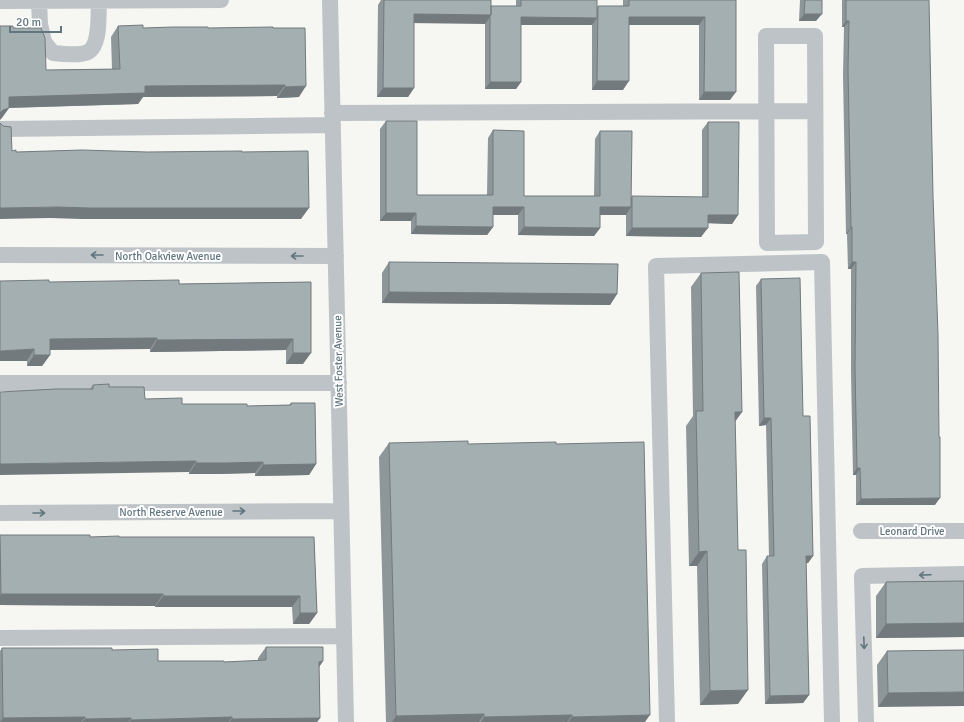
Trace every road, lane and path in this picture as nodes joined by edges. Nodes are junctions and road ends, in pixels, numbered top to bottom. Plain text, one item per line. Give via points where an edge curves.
1 (221, 0) edge
2 (330, 0) edge
3 (0, 1) edge
4 (39, 1) junction
5 (99, 1) edge
6 (766, 111) junction
7 (815, 111) junction
8 (333, 119) junction
9 (0, 129) edge
10 (0, 255) edge
11 (336, 256) junction
12 (0, 383) edge
13 (339, 383) junction
14 (341, 511) junction
15 (0, 513) edge
16 (861, 531) dead end
17 (964, 531) edge
18 (964, 574) edge
19 (344, 636) junction
20 (0, 638) edge
21 (346, 722) edge
22 (667, 722) edge
23 (832, 722) edge
24 (866, 722) edge

1 - 5 street
2 - 8 street, West Foster Avenue
3 - 4 street
4 - 5 street
4 - 5 street via 44,42 53,53 69,55 88,52 95,45
6 - 7 street
6 - 7 street via 766,36 815,36
6 - 7 street via 767,243 816,242
6 - 8 street
8 - 9 street
8 - 11 street, West Foster Avenue
11 -> 10 street, North Oakview Avenue
11 - 13 street, West Foster Avenue
12 - 13 street
13 - 14 street, West Foster Avenue
15 -> 14 street, North Reserve Avenue
14 - 19 street, West Foster Avenue
16 - 17 street, Leonard Drive
18 -> 24 street via 862,576
19 - 20 street
19 - 21 street, West Foster Avenue
22 - 23 street via 656,266 822,262

